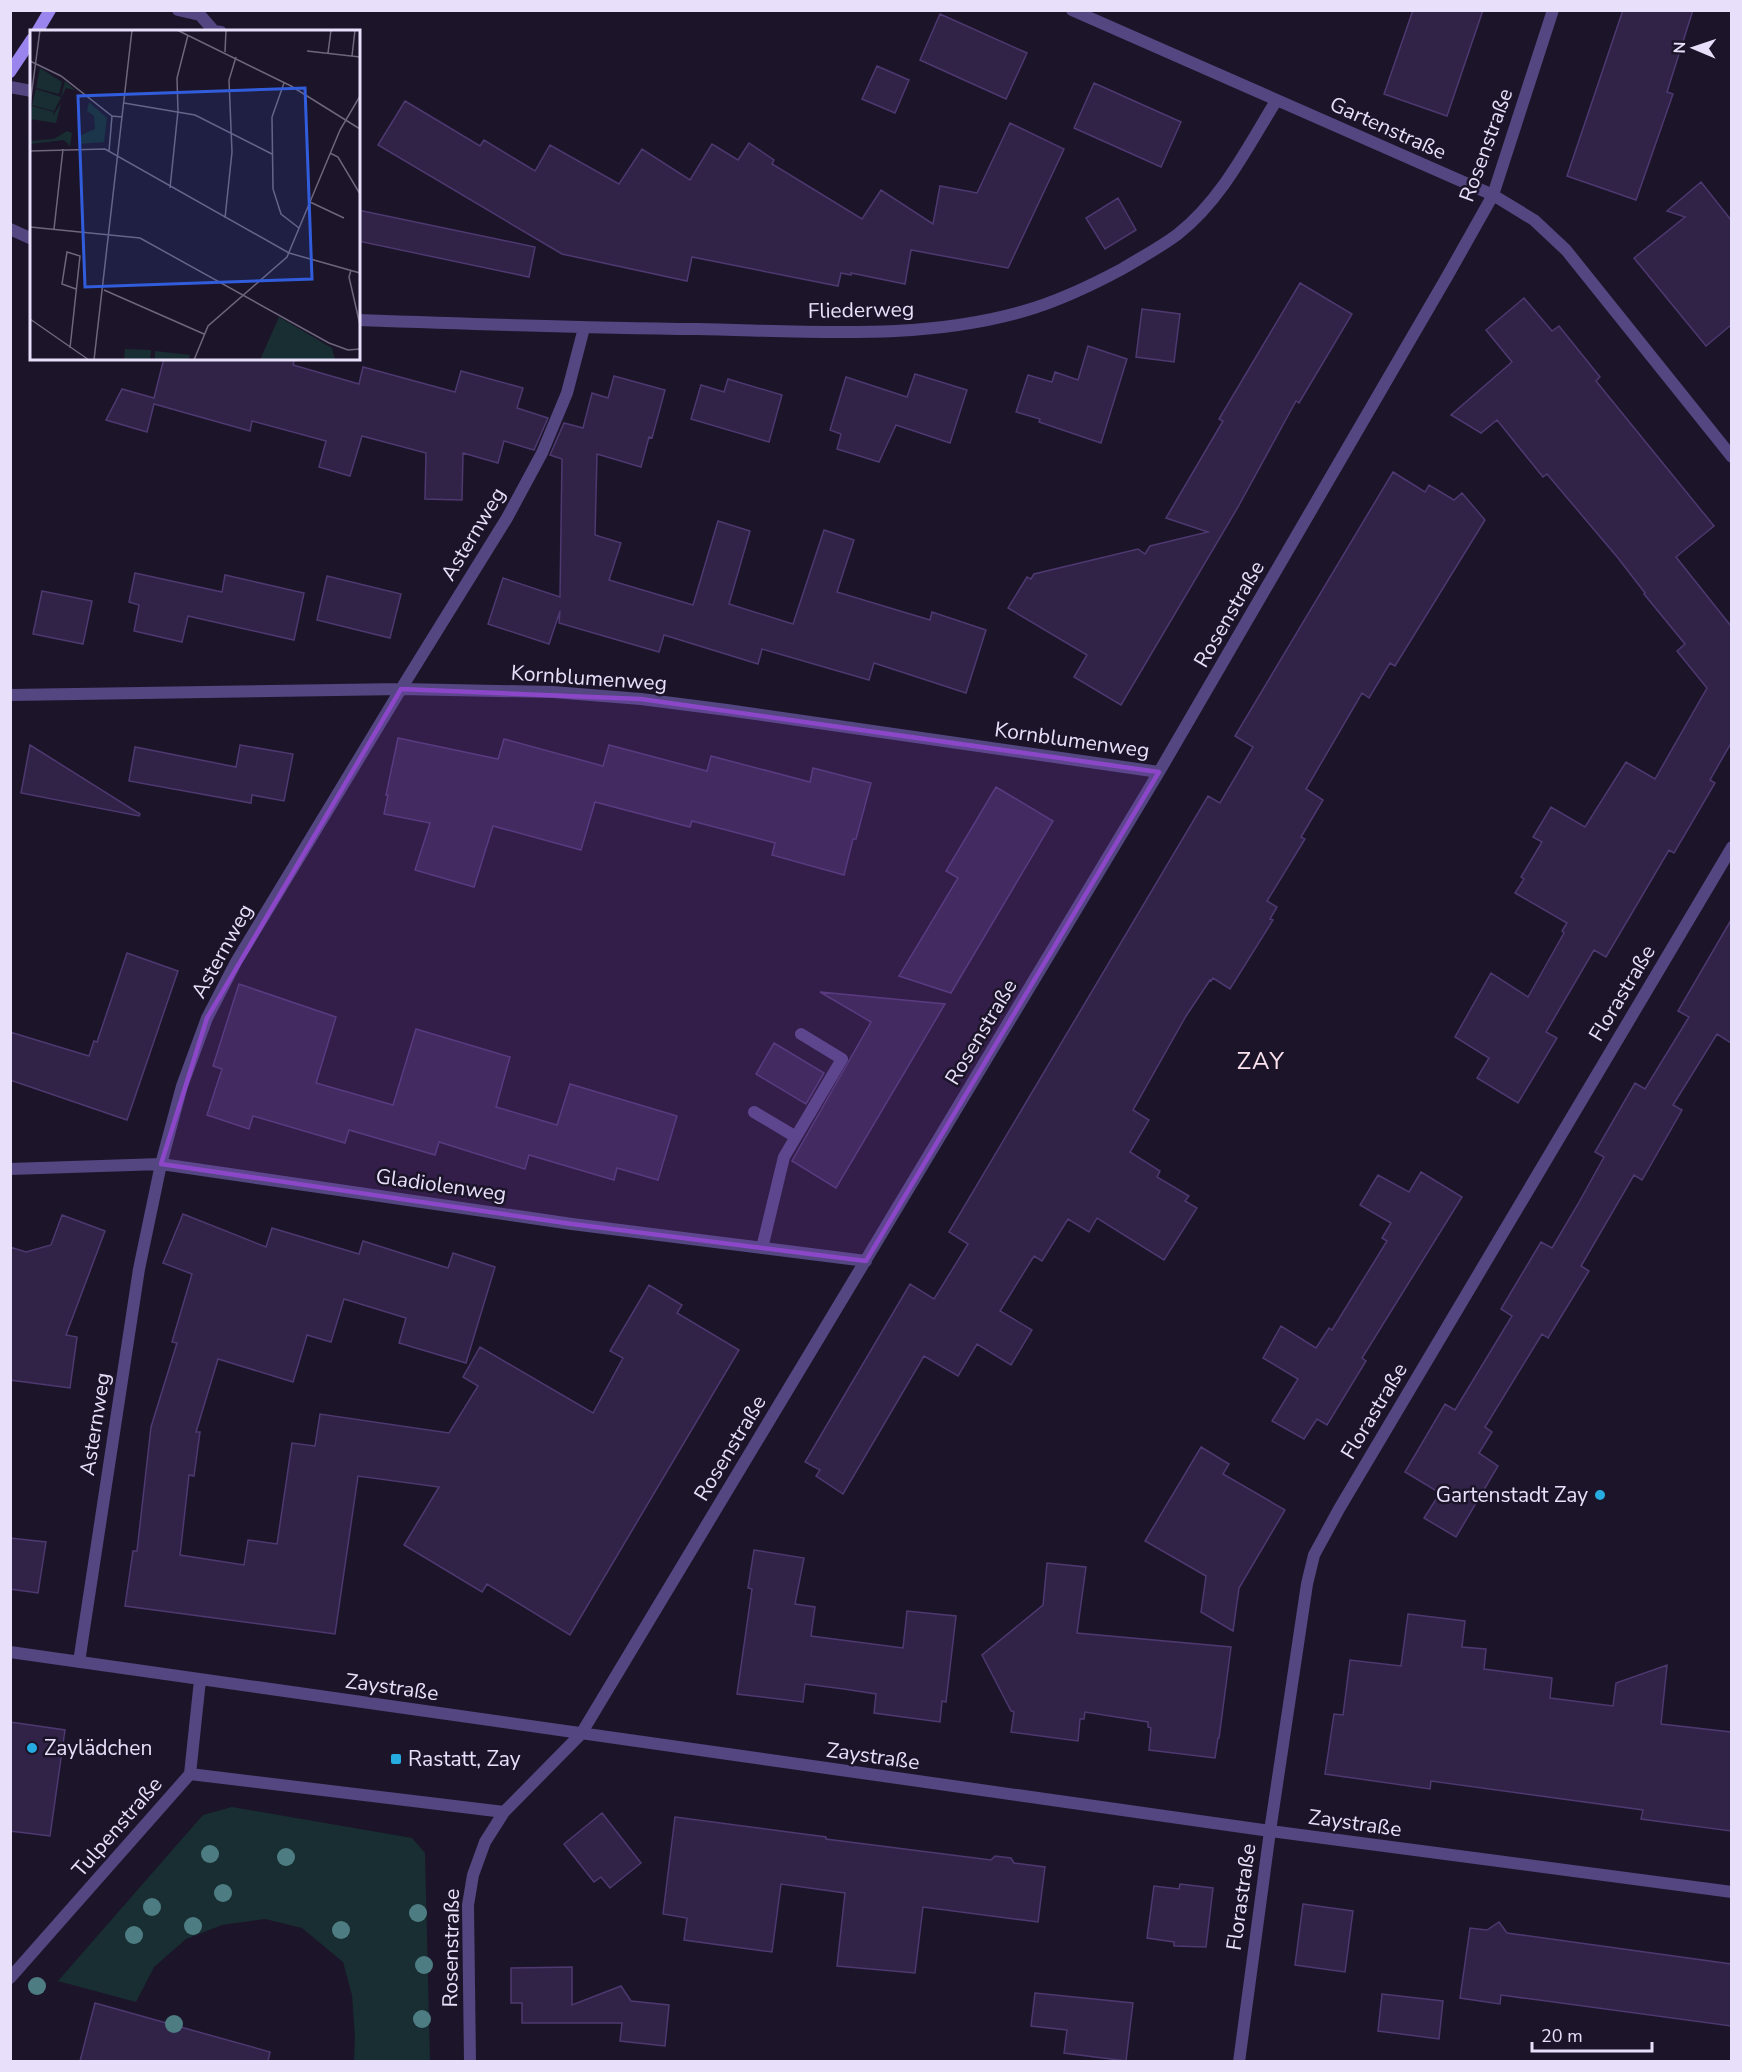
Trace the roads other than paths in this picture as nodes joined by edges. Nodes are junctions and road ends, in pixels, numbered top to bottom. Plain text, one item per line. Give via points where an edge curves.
1 (50, 10) edge
2 (178, 10) edge
3 (1072, 10) edge
4 (1553, 10) edge
5 (38, 30) edge
6 (213, 30) edge
7 (30, 42) edge
8 (10, 72) edge
9 (10, 87) edge
10 (30, 91) edge
11 (1276, 101) junction
12 (1493, 195) junction
13 (10, 229) edge
14 (30, 238) edge
15 (360, 320) edge
16 (585, 328) junction
17 (1731, 457) edge
18 (401, 689) junction
19 (10, 695) edge
20 (1159, 772) junction
21 (1731, 846) edge
22 (801, 1034) dead end
23 (754, 1112) dead end
24 (796, 1137) junction
25 (161, 1164) junction
26 (10, 1169) edge
27 (762, 1248) junction
28 (866, 1261) junction
29 (10, 1652) edge
30 (79, 1662) junction
31 (200, 1680) junction
32 (581, 1734) junction
33 (190, 1774) junction
34 (504, 1812) junction
35 (1270, 1831) junction
36 (1731, 1892) edge
37 (10, 1978) edge
38 (470, 2061) edge
39 (1239, 2061) edge

1 - 5 street
2 - 6 street via 200,15
3 - 11 street, Gartenstraße
4 - 12 street, Rosenstraße
7 - 8 street
9 - 10 street
11 - 12 street, Gartenstraße
11 - 16 street, Fliederweg via 1214,200 1178,234 1090,286 1033,308 973,322 909,330
12 - 17 street, Gartenstraße via 1534,220 1566,250
12 - 20 street, Rosenstraße
13 - 14 street
15 - 16 street, Fliederweg
16 - 18 street, Asternweg via 567,393 542,453 507,518
18 - 19 street, Kornblumenweg
18 - 20 street, Kornblumenweg via 553,692 641,699
18 - 25 street, Asternweg via 236,962 207,1018 182,1086
20 - 28 street, Rosenstraße
21 - 35 street, Florastraße via 1314,1555
22 - 24 street via 842,1059
23 - 24 street
24 - 27 street via 784,1156
25 - 26 street, Gladiolenweg
25 - 27 street, Gladiolenweg via 560,1223
25 - 30 street, Asternweg via 137,1281
27 - 28 street, Gladiolenweg
28 - 32 street, Rosenstraße
29 - 30 street, Zaystraße
30 - 31 street, Zaystraße
31 - 32 street, Zaystraße
31 - 33 street, Tulpenstraße
32 - 34 street, Rosenstraße
32 - 35 street, Zaystraße
33 - 34 street
33 - 37 street, Tulpenstraße
34 - 38 street, Rosenstraße via 485,1842 468,1905
35 - 36 street, Zaystraße
35 - 39 street, Florastraße

